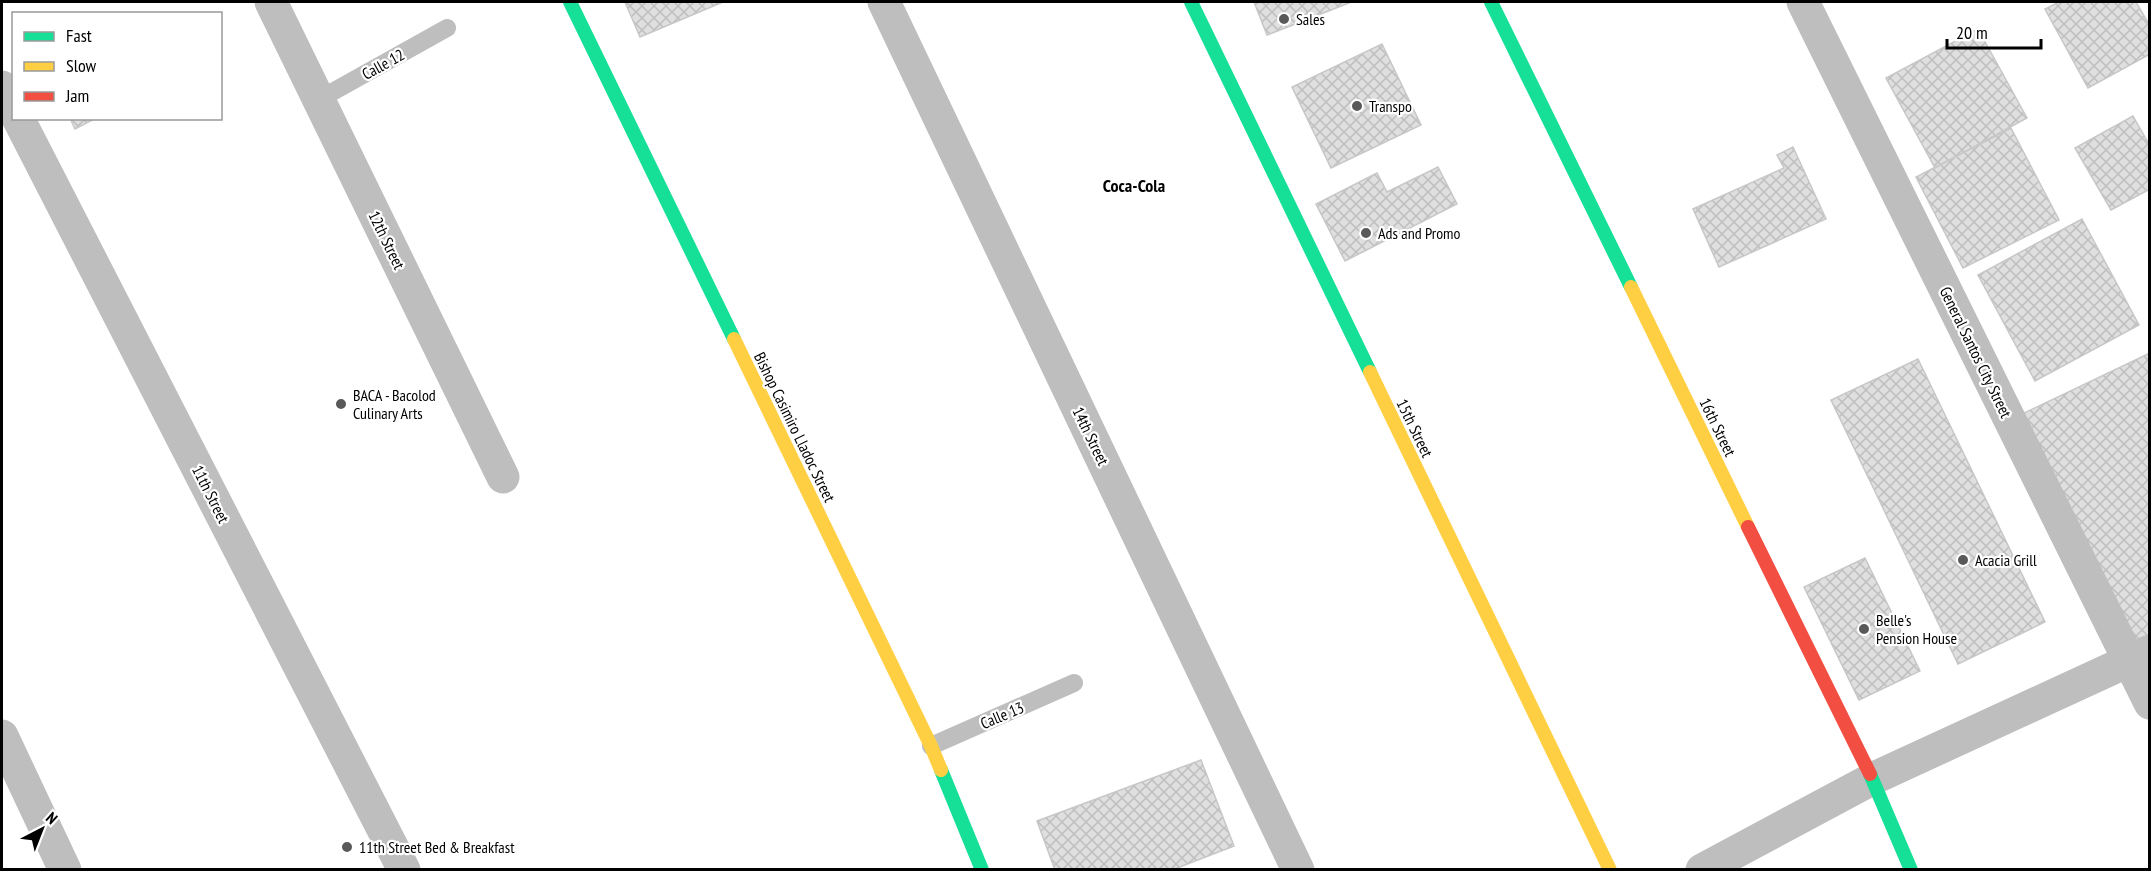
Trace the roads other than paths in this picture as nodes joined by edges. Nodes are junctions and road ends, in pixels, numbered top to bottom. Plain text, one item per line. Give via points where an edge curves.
1 (271, 2) edge
2 (570, 2) edge
3 (884, 2) edge
4 (1191, 2) edge
5 (1491, 2) edge
6 (1803, 2) edge
7 (447, 28) dead end
8 (2, 87) edge
9 (318, 100) junction
10 (12, 106) edge
11 (19, 120) edge
12 (503, 477) dead end
13 (2139, 656) edge
14 (1074, 683) dead end
15 (2150, 703) edge
16 (2, 736) edge
17 (931, 746) junction
18 (1872, 779) junction
19 (65, 870) edge
20 (404, 870) edge
21 (982, 870) edge
22 (1298, 870) edge
23 (1610, 870) edge
24 (1702, 870) edge
25 (1911, 870) edge

1 - 9 street, 12th Street
2 - 17 street, Bishop Casimiro Lladoc Street
3 - 22 street, 14th Street
4 - 23 street, 15th Street
5 - 18 street, 16th Street
6 - 13 street, General Santos City Street
7 - 9 lane, Calle 12
8 - 10 street
9 - 12 street, 12th Street
11 - 20 street, 11th Street
13 - 15 street, General Santos City Street
13 - 18 street
14 - 17 lane, Calle 13
16 - 19 street
17 - 21 street, Bishop Casimiro Lladoc Street
18 - 24 street
18 - 25 street, 16th Street

